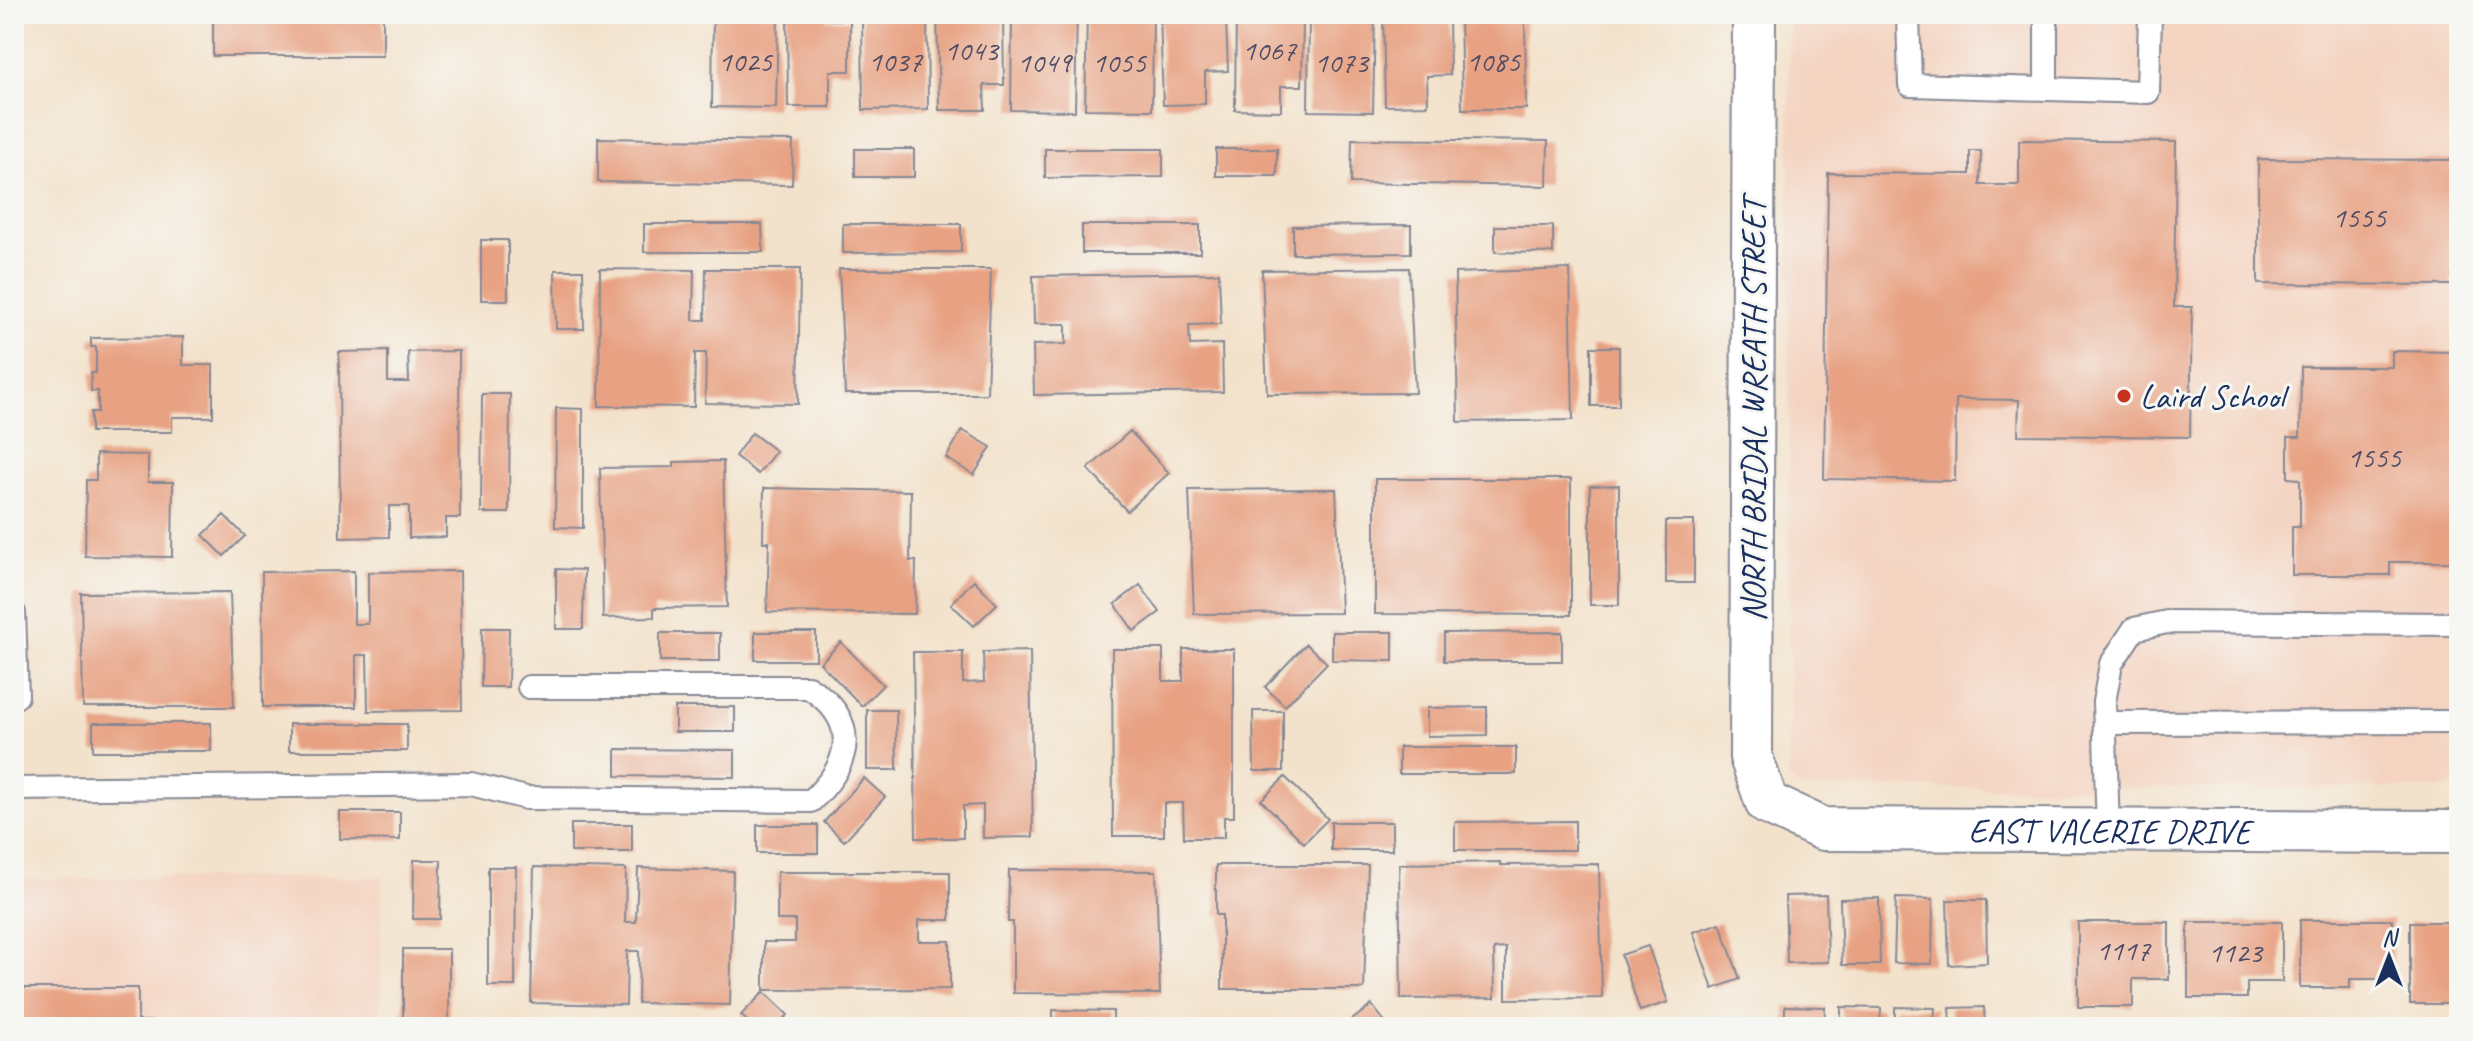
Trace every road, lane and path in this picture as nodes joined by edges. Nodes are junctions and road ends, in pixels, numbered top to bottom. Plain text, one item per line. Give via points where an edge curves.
1 (1754, 14) edge
2 (1908, 14) edge
3 (2046, 14) edge
4 (2150, 14) edge
5 (2046, 89) junction
6 (14, 613) edge
7 (2459, 624) edge
8 (529, 687) dead end
9 (14, 698) edge
10 (2459, 722) edge
11 (2105, 723) junction
12 (14, 789) edge
13 (1767, 803) joint
14 (2108, 831) junction
15 (2459, 832) edge

1 - 13 street, NORTH BRIDAL WREATH STREET via 1751,757
2 - 5 lane via 1910,85
3 - 5 lane
4 - 5 lane via 2148,92
6 - 9 lane
7 - 11 lane via 2167,622 2134,629 2111,664
8 - 12 lane via 808,687 830,700 843,719 842,764 811,801 526,798 471,784
10 - 11 lane
11 - 14 lane
13 - 14 street, EAST VALERIE DRIVE via 1823,829
14 - 15 street, EAST VALERIE DRIVE

